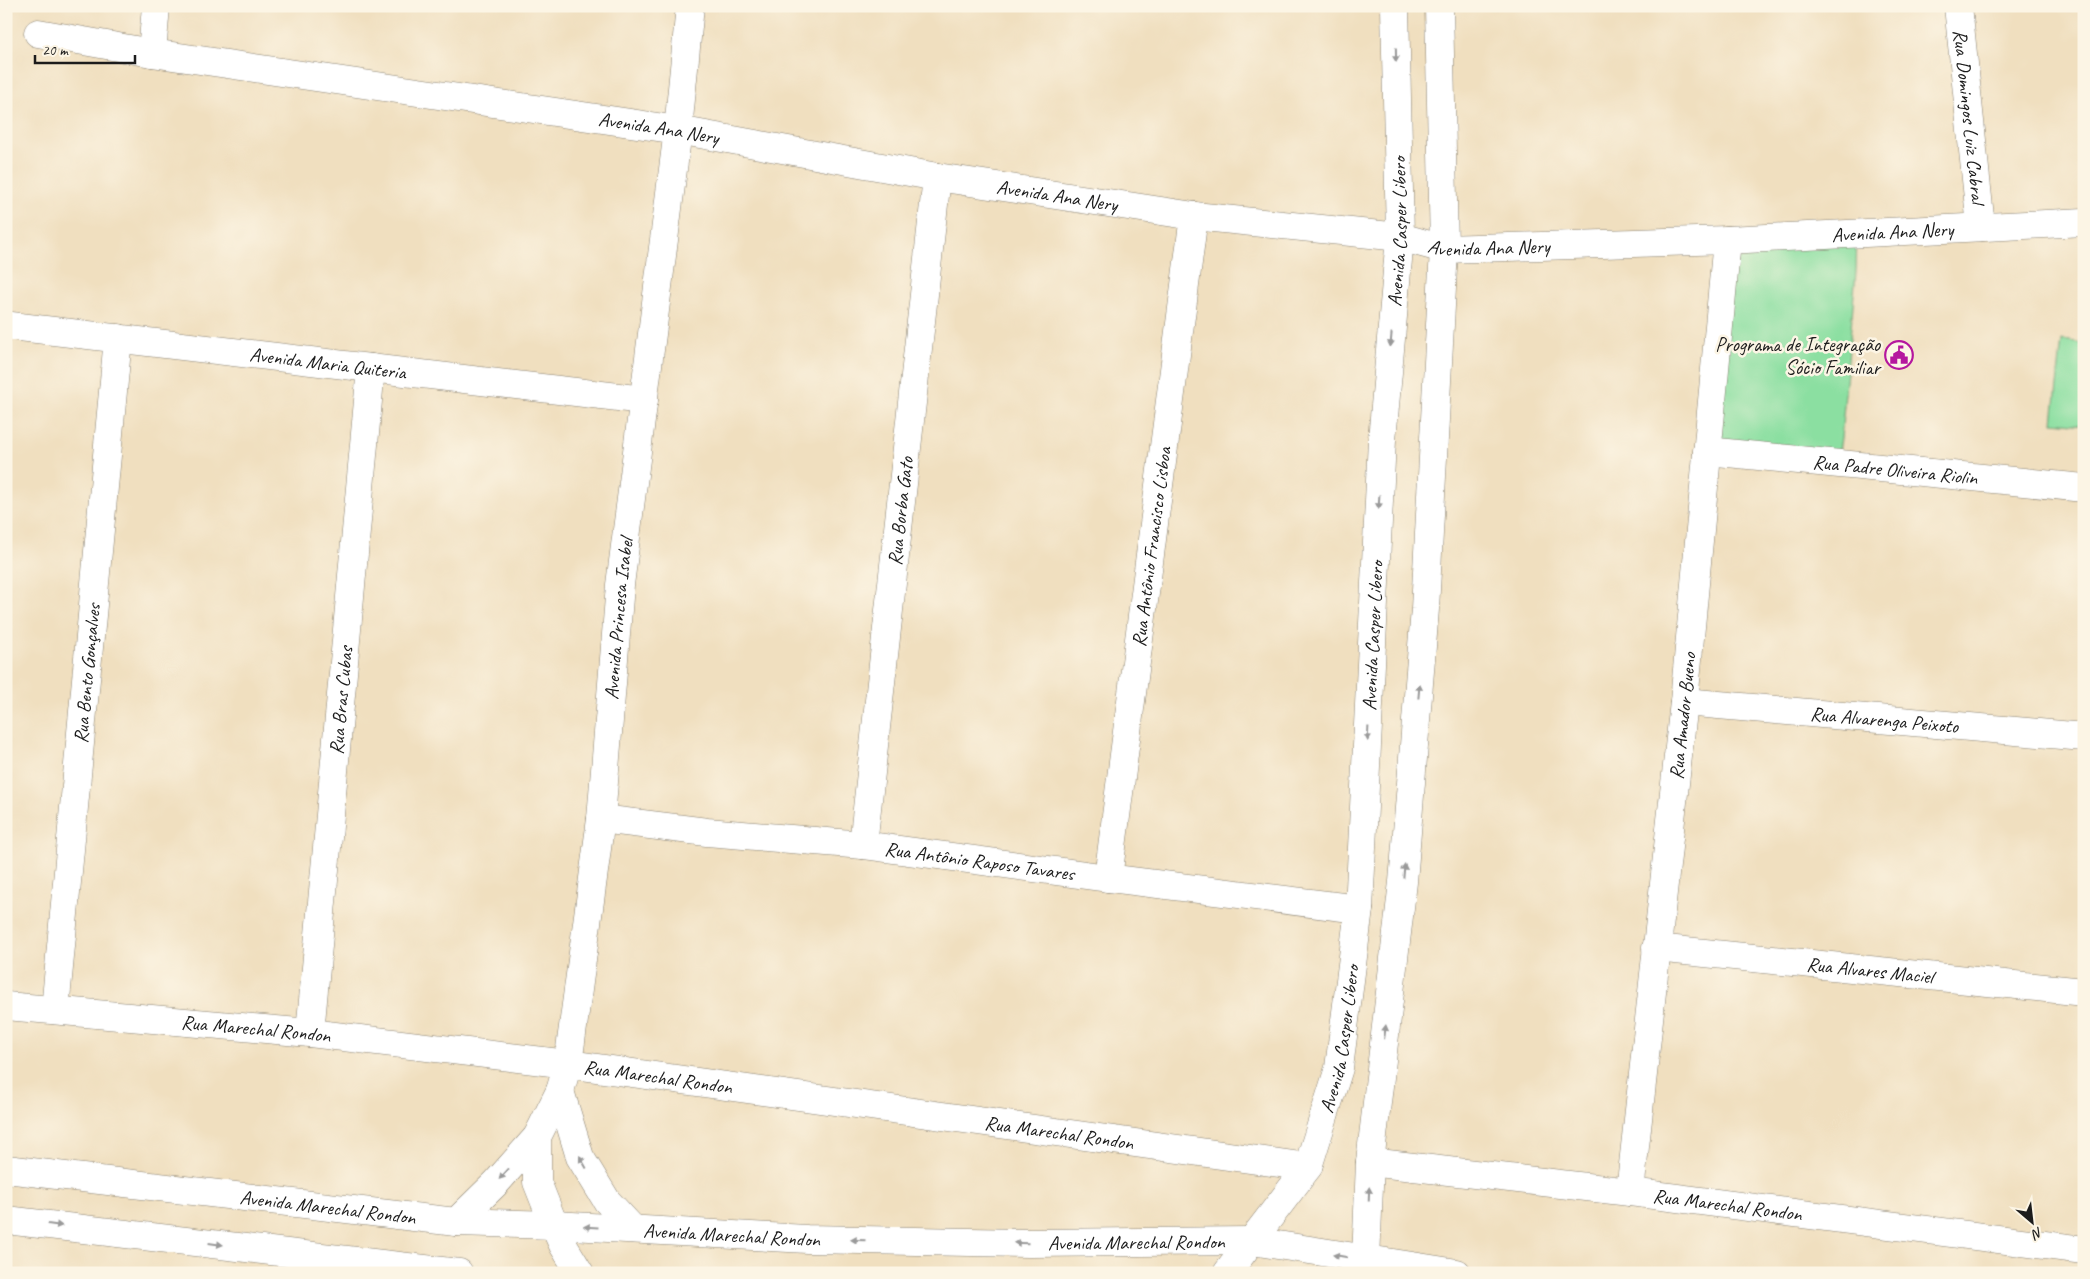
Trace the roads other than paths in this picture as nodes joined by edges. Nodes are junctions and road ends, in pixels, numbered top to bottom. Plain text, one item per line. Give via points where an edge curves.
1 (156, 6) edge
2 (690, 6) edge
3 (1395, 6) edge
4 (1439, 6) edge
5 (1958, 6) edge
6 (38, 33) dead end
7 (152, 53) junction
8 (678, 130) junction
9 (937, 177) junction
10 (1194, 216) junction
11 (2084, 222) edge
12 (1981, 227) junction
13 (1400, 237) junction
14 (1727, 240) junction
15 (1444, 249) junction
16 (11, 326) dead end
17 (118, 338) junction
18 (371, 368) junction
19 (644, 400) junction
20 (1707, 451) junction
21 (2084, 488) edge
22 (1684, 702) junction
23 (2084, 737) edge
24 (601, 819) junction
25 (863, 845) junction
26 (1108, 878) junction
27 (1359, 909) junction
28 (1656, 948) junction
29 (2084, 992) edge
30 (6, 1006) edge
31 (55, 1010) junction
32 (310, 1033) junction
33 (568, 1064) junction
34 (560, 1091) junction
35 (537, 1138) junction
36 (1370, 1162) junction
37 (1308, 1167) junction
38 (6, 1169) edge
39 (1630, 1192) junction
40 (6, 1220) edge
41 (456, 1222) junction
42 (554, 1224) junction
43 (633, 1229) junction
44 (1252, 1241) junction
45 (2084, 1250) edge
46 (1366, 1260) junction
47 (458, 1273) edge
48 (580, 1273) edge
49 (1227, 1273) edge
50 (1457, 1273) edge

1 - 7 street
2 - 8 street, Avenida Princesa Isabel
3 -> 13 street, Avenida Casper Libero
4 - 15 street, Avenida Casper Libero
5 - 12 street, Rua Domingos Luiz Cabral
6 - 7 street, Avenida Ana Nery
7 - 8 street, Avenida Ana Nery
8 - 9 street, Avenida Ana Nery
8 - 19 street, Avenida Princesa Isabel
9 - 10 street, Avenida Ana Nery
9 - 25 street, Rua Borba Gato
10 - 13 street, Avenida Ana Nery
10 - 26 street, Rua Antônio Francisco Lisboa
11 - 12 street, Avenida Ana Nery
12 - 14 street, Avenida Ana Nery
13 - 15 street, Avenida Ana Nery
13 -> 27 street, Avenida Casper Libero via 1382,440
14 - 15 street, Avenida Ana Nery
14 - 20 street, Rua Amador Bueno
36 -> 15 street, Avenida Casper Libero via 1404,882 1425,608
16 - 17 street, Avenida Maria Quiteria
17 - 18 street, Avenida Maria Quiteria
17 - 31 street, Rua Bento Gonçalves
18 - 19 street, Avenida Maria Quiteria
18 - 32 street, Rua Bras Cubas
19 - 24 street, Avenida Princesa Isabel via 620,585
20 - 21 street, Rua Padre Oliveira Riolin
20 - 22 street, Rua Amador Bueno
22 - 23 street, Rua Alvarenga Peixoto
22 - 28 street, Rua Amador Bueno
24 - 25 street, Rua Antônio Raposo Tavares
24 - 33 street, Avenida Princesa Isabel
25 - 26 street, Rua Antônio Raposo Tavares
26 - 27 street, Rua Antônio Raposo Tavares
27 - 37 street, Avenida Casper Libero via 1339,1068
28 - 29 street, Rua Alvares Maciel
28 - 39 street, Rua Amador Bueno
30 - 31 street, Rua Marechal Rondon
31 - 32 street, Rua Marechal Rondon
32 - 33 street, Rua Marechal Rondon
33 - 34 street, Avenida Princesa Isabel
33 - 37 street, Rua Marechal Rondon
34 - 35 street, Avenida Princesa Isabel
43 -> 34 street via 607,1201 580,1157
35 -> 41 street
35 - 42 street, Avenida Princesa Isabel via 538,1182
36 - 39 street, Rua Marechal Rondon
46 -> 36 street, Avenida Casper Libero
37 - 44 street, Avenida Casper Libero
38 - 41 street, Avenida Marechal Rondon
39 - 45 street, Rua Marechal Rondon
40 -> 47 street
41 - 42 street, Avenida Marechal Rondon
43 -> 42 street, Avenida Marechal Rondon
42 - 48 street, Avenida Princesa Isabel
44 -> 43 street, Avenida Marechal Rondon via 1030,1243 807,1239
46 -> 44 street, Avenida Marechal Rondon
44 - 49 street, Avenida Casper Libero
46 - 50 street, Avenida Marechal Rondon

